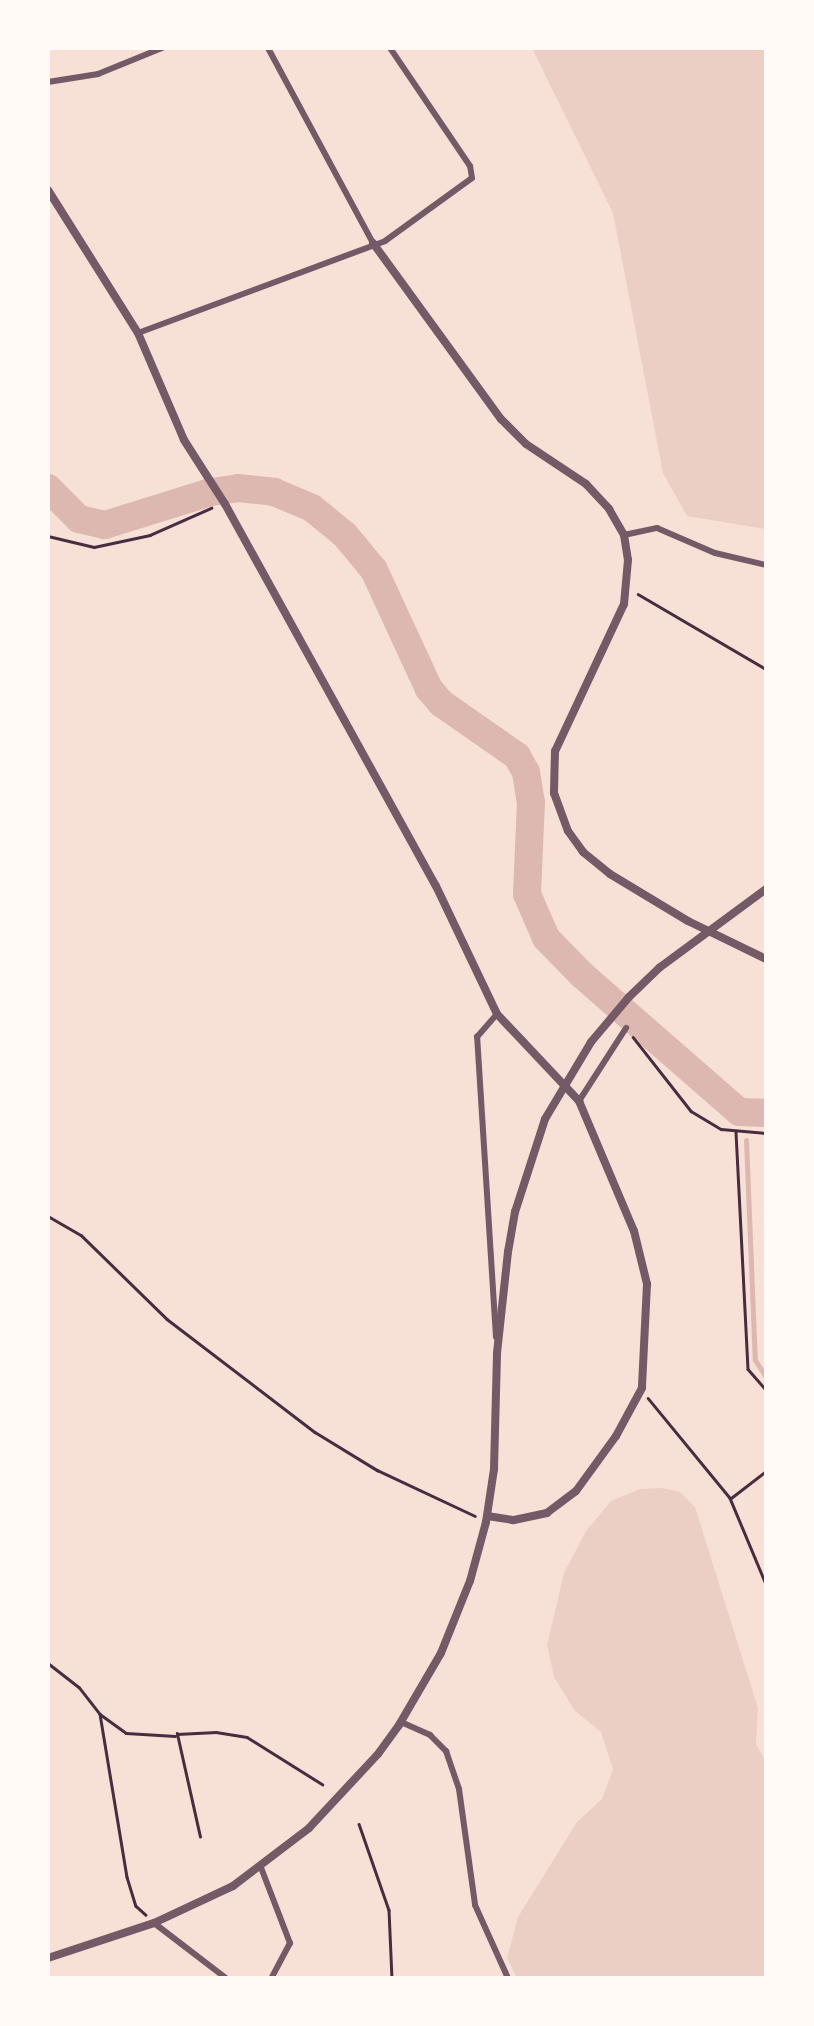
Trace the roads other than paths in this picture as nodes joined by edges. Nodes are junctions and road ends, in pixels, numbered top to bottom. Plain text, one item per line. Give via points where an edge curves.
1 (162, 48) edge
2 (268, 48) edge
3 (390, 48) edge
4 (48, 82) edge
5 (48, 190) edge
6 (374, 243) junction
7 (138, 334) junction
8 (624, 535) junction
9 (766, 565) edge
10 (766, 889) edge
11 (766, 959) edge
12 (497, 1014) junction
13 (626, 1028) road end
14 (580, 1101) junction
15 (498, 1354) junction
16 (486, 1519) junction
17 (401, 1722) junction
18 (260, 1865) junction
19 (154, 1923) junction
20 (48, 1958) edge
21 (226, 1978) edge
22 (271, 1978) edge
23 (508, 1978) edge

1 - 4 street via 98,74
2 - 6 street
3 - 6 street via 472,178
5 - 7 street
6 - 7 street
6 - 8 street via 501,419 586,484
7 - 12 street via 184,440 436,886
8 - 9 street via 657,528
8 - 11 street via 628,588 554,751 551,779 562,819 583,852 610,874
10 - 15 street via 658,968 564,1084 536,1144 508,1252
12 - 14 street
12 - 15 street via 477,1037
13 - 14 street
14 - 16 street via 634,1231 647,1284 642,1388 576,1491 547,1513
15 - 16 street
16 - 17 street via 470,1582 441,1652
17 - 18 street via 345,1792
17 - 23 street via 446,1751 459,1789 475,1905
18 - 19 street via 233,1886
18 - 22 street via 290,1943
19 - 20 street
19 - 21 street

